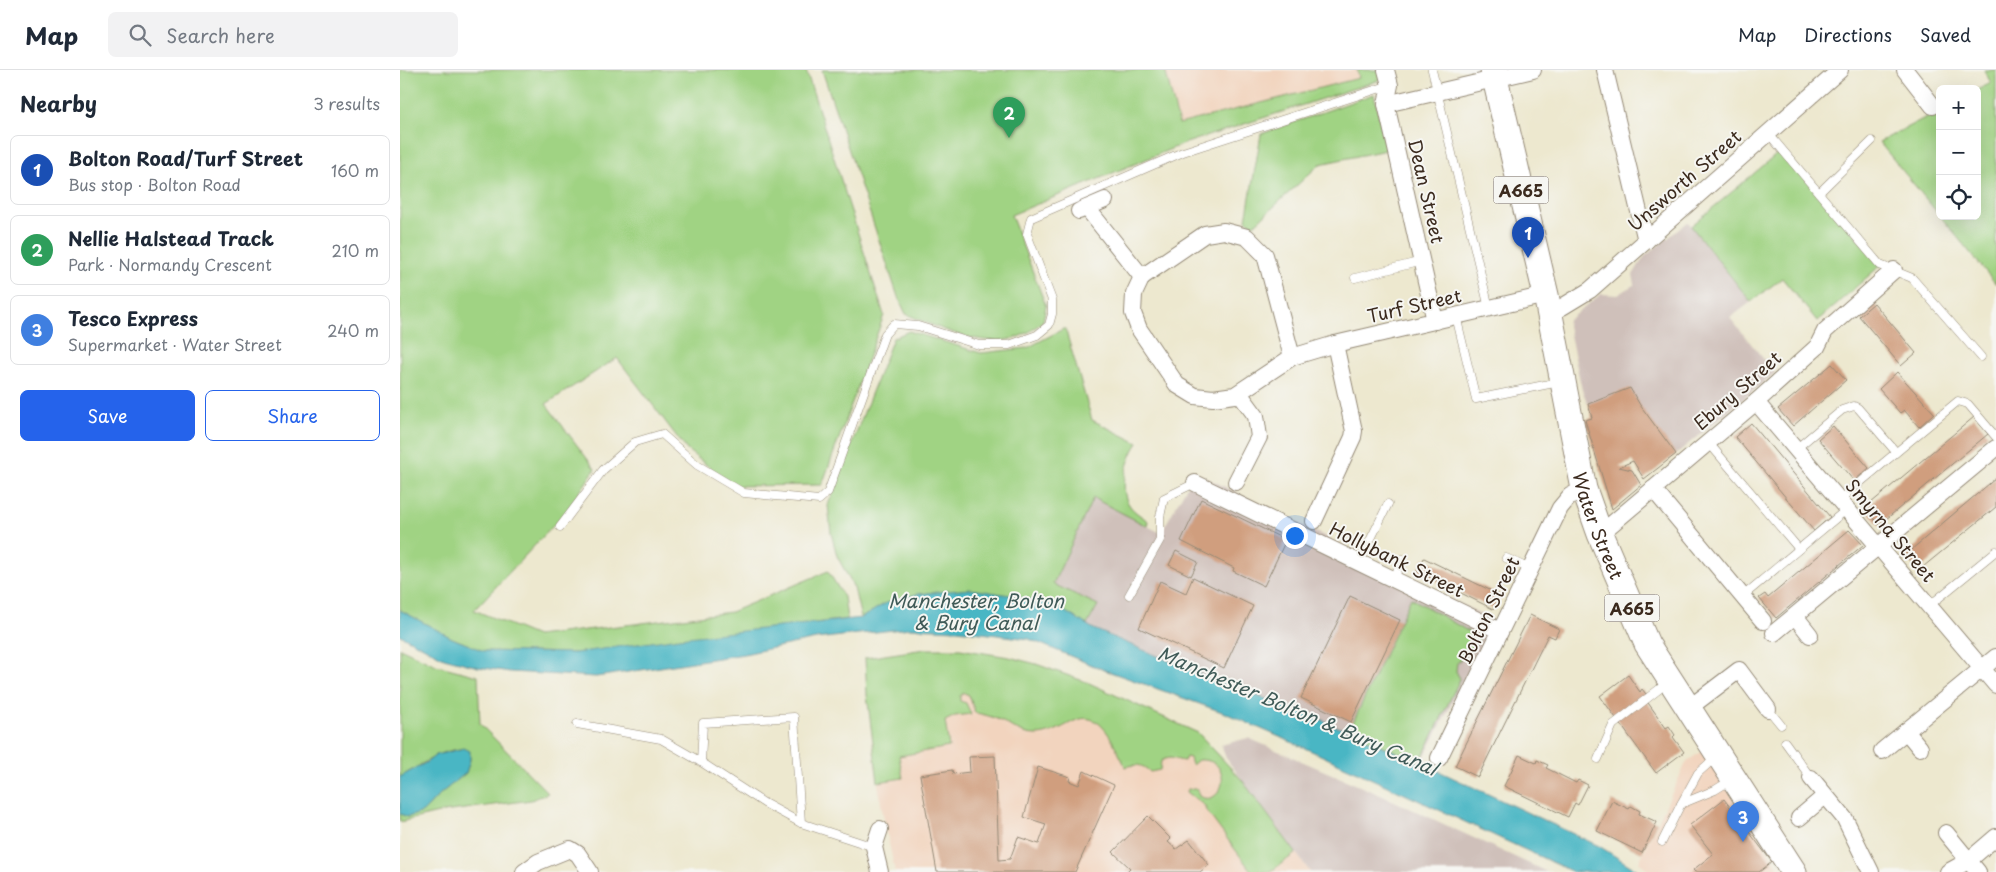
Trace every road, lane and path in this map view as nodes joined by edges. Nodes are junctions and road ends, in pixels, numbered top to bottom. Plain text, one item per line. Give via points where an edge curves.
1 (1432, 70) edge
2 (1533, 70) edge
3 (1605, 70) edge
4 (1840, 70) edge
5 (1905, 70) edge
6 (1494, 75) edge
7 (1388, 78) edge
8 (1437, 92) junction
9 (1386, 104) junction
10 (1933, 106) dead end
11 (1768, 133) junction
12 (1872, 141) dead end
13 (1819, 193) junction
14 (1105, 200) dead end
15 (1646, 241) junction
16 (1422, 262) junction
17 (1894, 270) junction
18 (1142, 277) junction
19 (1354, 278) dead end
20 (1548, 303) junction
21 (1489, 308) junction
22 (1456, 316) junction
23 (1435, 321) junction
24 (1335, 344) junction
25 (1292, 357) junction
26 (1981, 357) dead end
27 (1563, 381) junction
28 (1239, 393) junction
29 (1756, 402) junction
30 (1996, 437) edge
31 (1708, 442) junction
32 (1996, 448) edge
33 (1796, 450) junction
34 (1896, 452) junction
35 (1236, 482) dead end
36 (1195, 483) joint
37 (1584, 489) junction
38 (1653, 489) junction
39 (1388, 504) dead end
40 (1843, 505) junction
41 (1314, 521) dead end
42 (560, 527) dead end
43 (1600, 534) junction
44 (1879, 547) junction
45 (1799, 549) junction
46 (1996, 551) edge
47 (1506, 558) dead end
48 (1402, 559) dead end
49 (1359, 563) junction
50 (1530, 569) junction
51 (1394, 579) junction
52 (1129, 595) dead end
53 (1743, 596) junction
54 (1929, 606) junction
55 (1795, 616) junction
56 (1763, 621) dead end
57 (1500, 631) junction
58 (1774, 633) dead end
59 (1810, 634) dead end
60 (1996, 658) edge
61 (1982, 669) junction
62 (1671, 680) junction
63 (1996, 685) edge
64 (1689, 708) junction
65 (1768, 709) joint
66 (577, 724) dead end
67 (1781, 725) dead end
68 (1906, 731) junction
69 (1785, 742) dead end
70 (1920, 748) dead end
71 (1882, 751) dead end
72 (1719, 754) junction
73 (1439, 758) dead end
74 (1598, 759) dead end
75 (701, 762) junction
76 (1734, 778) junction
77 (1811, 778) joint
78 (1825, 796) junction
79 (1681, 804) junction
80 (1799, 818) dead end
81 (801, 823) junction
82 (880, 829) dead end
83 (1946, 833) dead end
84 (1996, 837) edge
85 (1662, 842) dead end
86 (874, 847) junction
87 (1973, 866) edge
88 (1792, 871) edge
89 (524, 872) edge
90 (590, 872) edge
91 (880, 872) edge
92 (1871, 872) edge
93 (1948, 872) edge

1 - 8 lane
2 - 6 street
3 - 15 street
4 - 11 street, Unsworth Street
5 - 10 street
6 - 8 street
6 - 20 main road, A665
7 - 9 street, Dean Street
7 - 42 lane via 1183,152 1031,218 1028,234 1052,300 1049,325 1036,335 1008,345 979,345 918,326 894,324 885,334 828,492 819,500 744,493 697,464 662,434 635,442 603,470
8 - 9 street
8 - 21 lane
9 - 16 street, Dean Street
11 - 13 lane
11 - 15 street, Unsworth Street
12 - 13 lane
13 - 17 lane via 1880,264
14 - 18 street via 1082,210
15 - 20 street, Unsworth Street via 1590,290 1562,307
16 - 19 lane
16 - 23 street, Dean Street
17 - 26 lane via 1912,278
17 - 29 street, Ebury Street via 1825,331 1817,347
18 - 25 street via 1205,234 1224,231 1247,237 1265,255
18 - 28 street via 1134,294 1133,313 1139,329 1177,385 1195,396 1213,398
20 - 21 street, Turf Street
20 - 27 main road, Water Street / A665
21 - 22 street, Turf Street
22 - 23 street, Turf Street
22 - 27 lane via 1476,399
23 - 24 street, Turf Street
24 - 25 street, Turf Street
24 - 41 street via 1354,431
25 - 28 street
27 - 37 main road, Water Street / A665
28 - 35 street via 1256,416 1259,437
29 - 31 street, Ebury Street
29 - 33 street, Smyrna Street
30 - 34 lane via 1968,404 1958,401
31 - 38 street, Ebury Street
31 - 45 lane
32 - 44 street
33 - 34 lane via 1842,410 1854,406
33 - 40 street, Smyrna Street
34 - 40 lane
36 - 49 street, Hollybank Street
36 - 52 lane via 1164,498 1160,540
37 - 43 main road, Water Street / A665
37 - 50 street, Bolton Street via 1564,501
38 - 43 street, Ebury Street
38 - 53 street
39 - 49 lane
40 - 44 street, Smyrna Street
40 - 45 lane
43 - 62 main road, Water Street / A665 via 1647,644
44 - 54 street, Smyrna Street
44 - 55 street
45 - 53 lane
46 - 54 lane
47 - 50 lane
48 - 51 lane
49 - 51 street, Hollybank Street
50 - 57 street, Bolton Street
51 - 57 street, Hollybank Street
53 - 56 street
54 - 61 street, Smyrna Street
55 - 58 street
55 - 59 street
57 - 73 street, Bolton Street
60 - 61 street
61 - 63 street, Smyrna Street
61 - 68 street
62 - 64 main road, Water Street / A665
62 - 74 lane via 1613,725
64 - 65 street via 1739,670
64 - 72 main road, Water Street / A665
65 - 67 lane
66 - 75 lane via 661,740
68 - 70 street
68 - 71 street
69 - 77 lane
72 - 76 main road, Water Street / A665
72 - 79 lane via 1698,773
75 - 81 lane
75 - 81 lane via 703,723 794,717
76 - 79 lane
76 - 88 main road, Water Street / A665
77 - 78 street
78 - 80 street
78 - 92 street via 1845,819
79 - 85 lane
81 - 86 lane
82 - 86 street
83 - 87 street
84 - 87 street
86 - 91 street
87 - 93 street
89 - 90 street via 538,862 570,849 578,854

